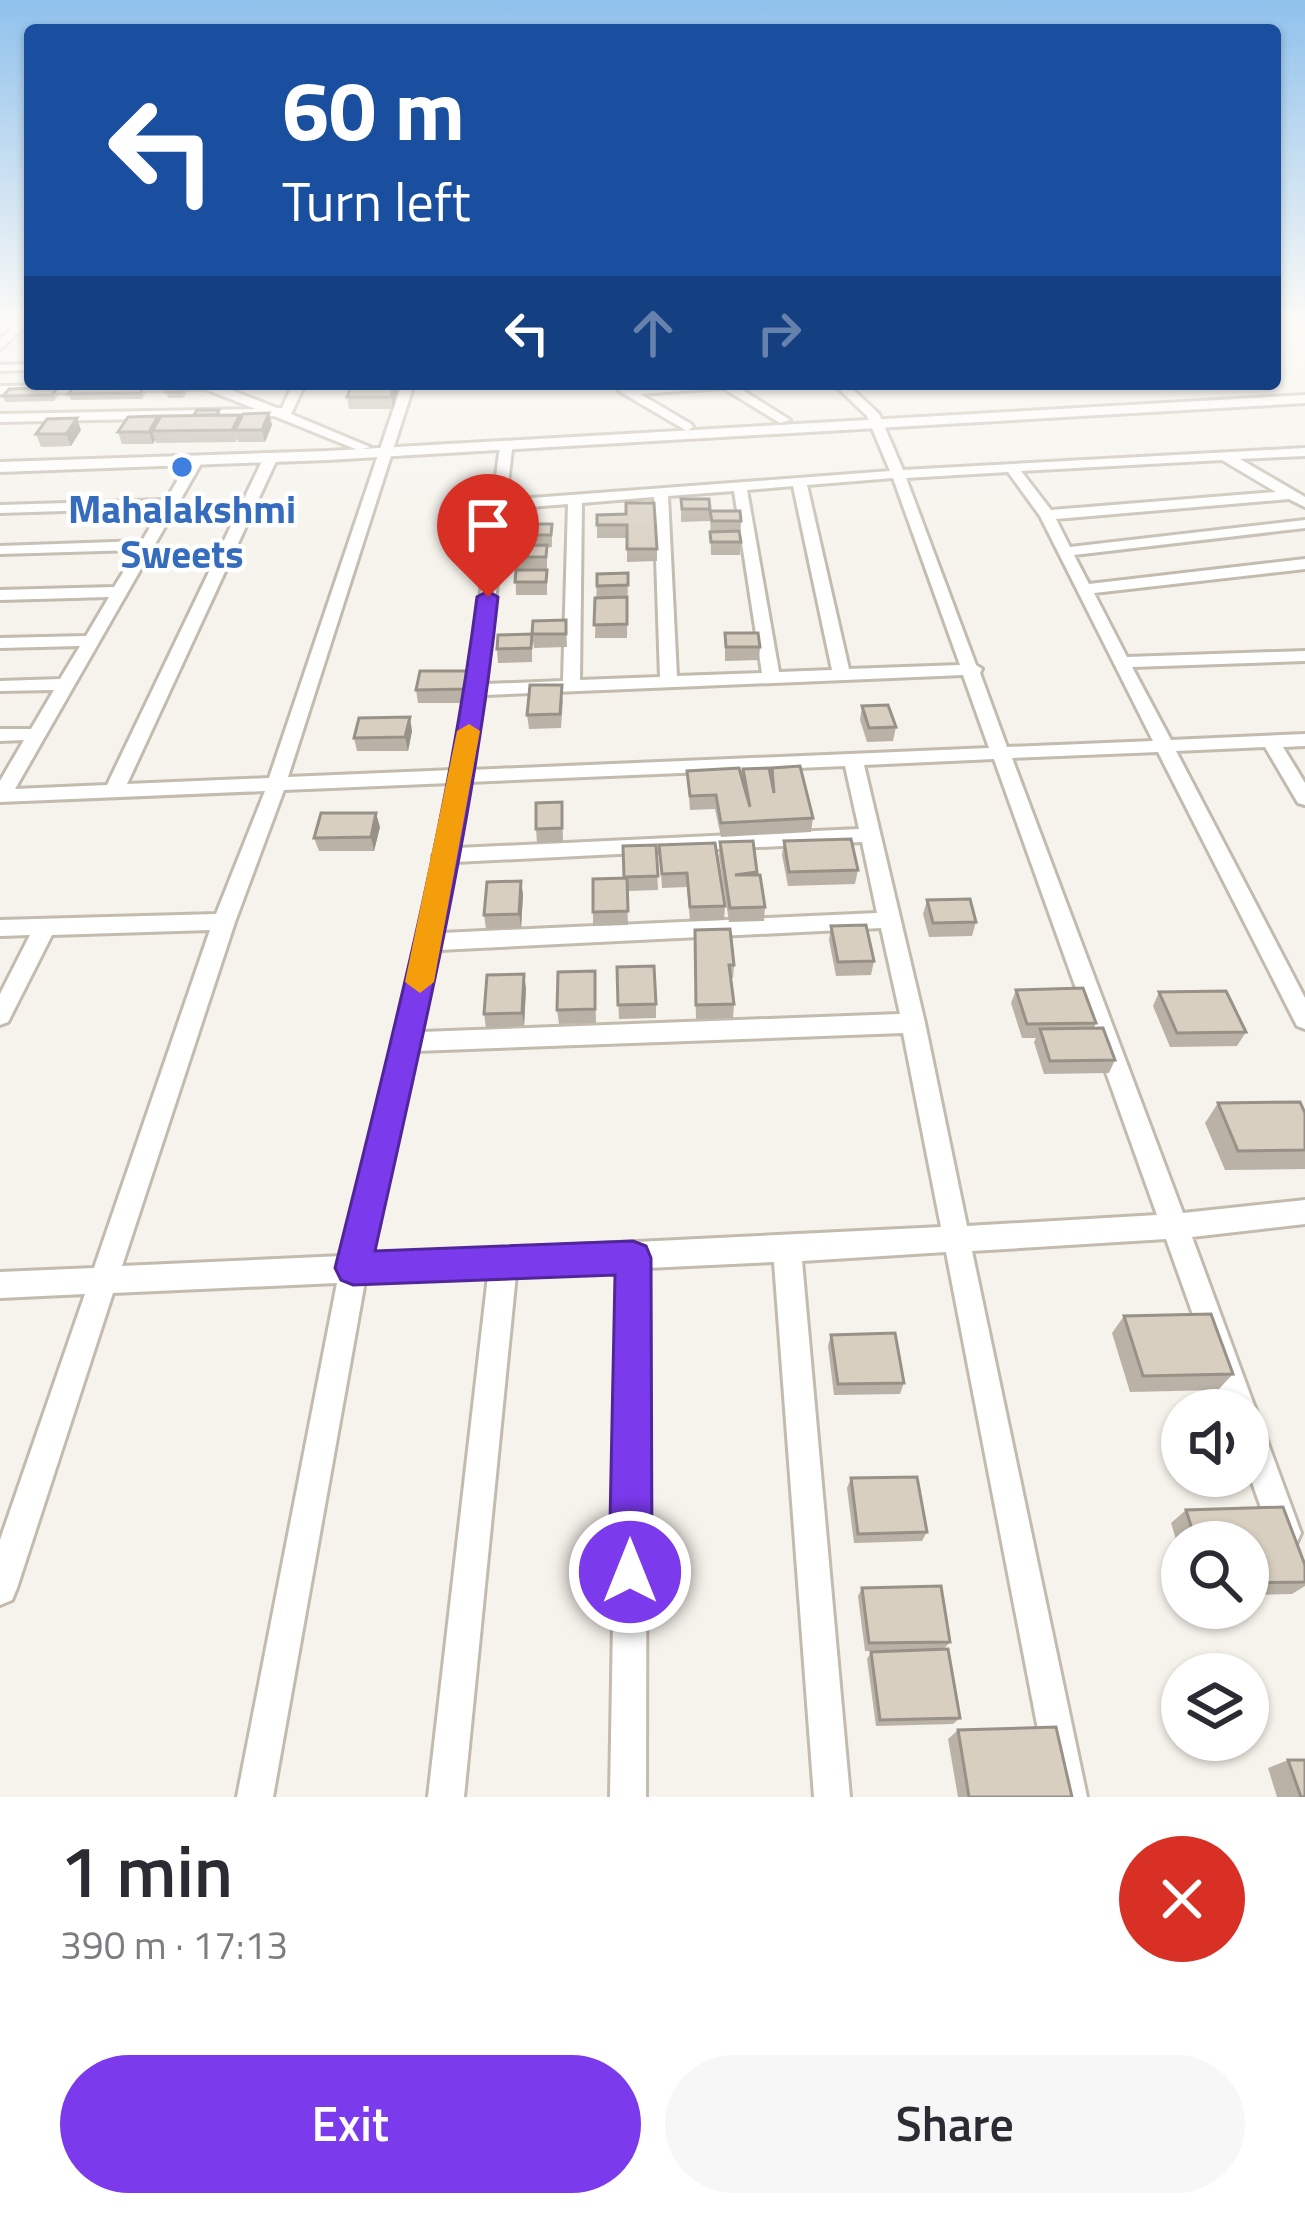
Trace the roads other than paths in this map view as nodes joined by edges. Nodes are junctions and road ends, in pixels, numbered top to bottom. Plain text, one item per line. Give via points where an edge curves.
1 (262, 400) edge
2 (292, 400) edge
3 (400, 400) edge
4 (640, 400) edge
5 (750, 400) edge
6 (856, 400) edge
7 (1213, 400) edge
8 (1274, 400) edge
9 (286, 412) junction
10 (1305, 416) edge
11 (874, 417) junction
12 (0, 418) edge
13 (784, 420) junction
14 (687, 428) junction
15 (505, 449) junction
16 (376, 450) junction
17 (1305, 452) edge
18 (1223, 455) junction
19 (270, 459) junction
20 (0, 462) edge
21 (195, 462) junction
22 (1010, 466) junction
23 (898, 474) junction
24 (799, 482) junction
25 (740, 486) junction
26 (661, 492) junction
27 (575, 499) junction
28 (1298, 499) edge
29 (170, 505) junction
30 (498, 505) junction
31 (0, 509) edge
32 (1047, 515) junction
33 (1305, 524) edge
34 (147, 545) junction
35 (0, 550) edge
36 (1065, 552) junction
37 (1305, 564) edge
38 (1085, 590) junction
39 (120, 592) junction
40 (0, 595) edge
41 (92, 641) junction
42 (0, 643) edge
43 (1305, 656) edge
44 (1122, 662) junction
45 (974, 669) junction
46 (842, 675) junction
47 (771, 678) junction
48 (669, 681) junction
49 (67, 684) junction
50 (571, 685) junction
51 (0, 686) edge
52 (477, 690) junction
53 (38, 734) junction
54 (0, 735) edge
55 (1305, 740) edge
56 (1271, 742) junction
57 (1166, 747) junction
58 (1001, 754) junction
59 (854, 761) junction
60 (459, 778) junction
61 (276, 786) junction
62 (113, 793) junction
63 (0, 796) edge
64 (1305, 799) edge
65 (870, 835) junction
66 (443, 856) junction
67 (890, 920) junction
68 (224, 922) junction
69 (45, 927) junction
70 (0, 928) edge
71 (430, 942) junction
72 (0, 1016) edge
73 (1305, 1020) edge
74 (913, 1023) junction
75 (405, 1042) junction
76 (1305, 1212) edge
77 (1179, 1226) junction
78 (956, 1239) junction
79 (787, 1250) junction
80 (633, 1258) junction
81 (502, 1265) junction
82 (353, 1268) junction
83 (109, 1277) junction
84 (0, 1286) edge
85 (1235, 1389) edge
86 (1269, 1486) edge
87 (1298, 1570) edge
88 (0, 1588) edge
89 (255, 1797) edge
90 (446, 1797) edge
91 (628, 1797) edge
92 (832, 1797) edge
93 (1069, 1797) edge

1 - 9 street
2 - 9 street
3 - 16 street
4 - 14 street
5 - 13 street
6 - 11 street
7 - 11 street
8 - 10 street
9 - 12 street
9 - 16 street
11 - 13 street
11 - 15 street
11 - 23 street
13 - 14 street
14 - 16 street
15 - 16 street
15 - 30 street
16 - 19 street
16 - 20 street
16 - 61 street
17 - 18 street
18 - 22 street
18 - 28 street
19 - 21 street
19 - 62 street
20 - 21 street
21 - 29 street
22 - 23 street
22 - 32 street
23 - 24 street
23 - 45 street
24 - 25 street
24 - 46 street
25 - 26 street
25 - 47 street
26 - 27 street
26 - 48 street
27 - 30 street
27 - 50 street
28 - 32 street
29 - 31 street
29 - 34 street
30 - 52 street
32 - 36 street
33 - 36 street
34 - 35 street
34 - 39 street
36 - 38 street
37 - 38 street
38 - 44 street
39 - 40 street
39 - 41 street
41 - 42 street
41 - 49 street
43 - 44 street
44 - 57 street
45 - 46 street
45 - 58 street
46 - 47 street
47 - 48 street
48 - 50 street
49 - 51 street
49 - 53 street
50 - 52 street
52 - 60 street
53 - 54 street
53 - 63 street
55 - 56 street
56 - 57 street
56 - 64 street
57 - 58 street
57 - 73 street
58 - 59 street
58 - 77 street
59 - 60 street
59 - 65 street
60 - 61 street
60 - 66 street
61 - 62 street
61 - 68 street
62 - 63 street
65 - 66 street
65 - 67 street
66 - 71 street
67 - 71 street
67 - 74 street
68 - 69 street
68 - 83 street
69 - 70 street
69 - 72 street
71 - 75 street
74 - 75 street
74 - 78 street
75 - 82 street
76 - 77 street
77 - 78 street
77 - 85 street
78 - 79 street
78 - 93 street
79 - 80 street
79 - 92 street
80 - 81 street
80 - 91 street
81 - 82 street
81 - 90 street
82 - 83 street
82 - 89 street
83 - 84 street
83 - 88 street
86 - 87 street

